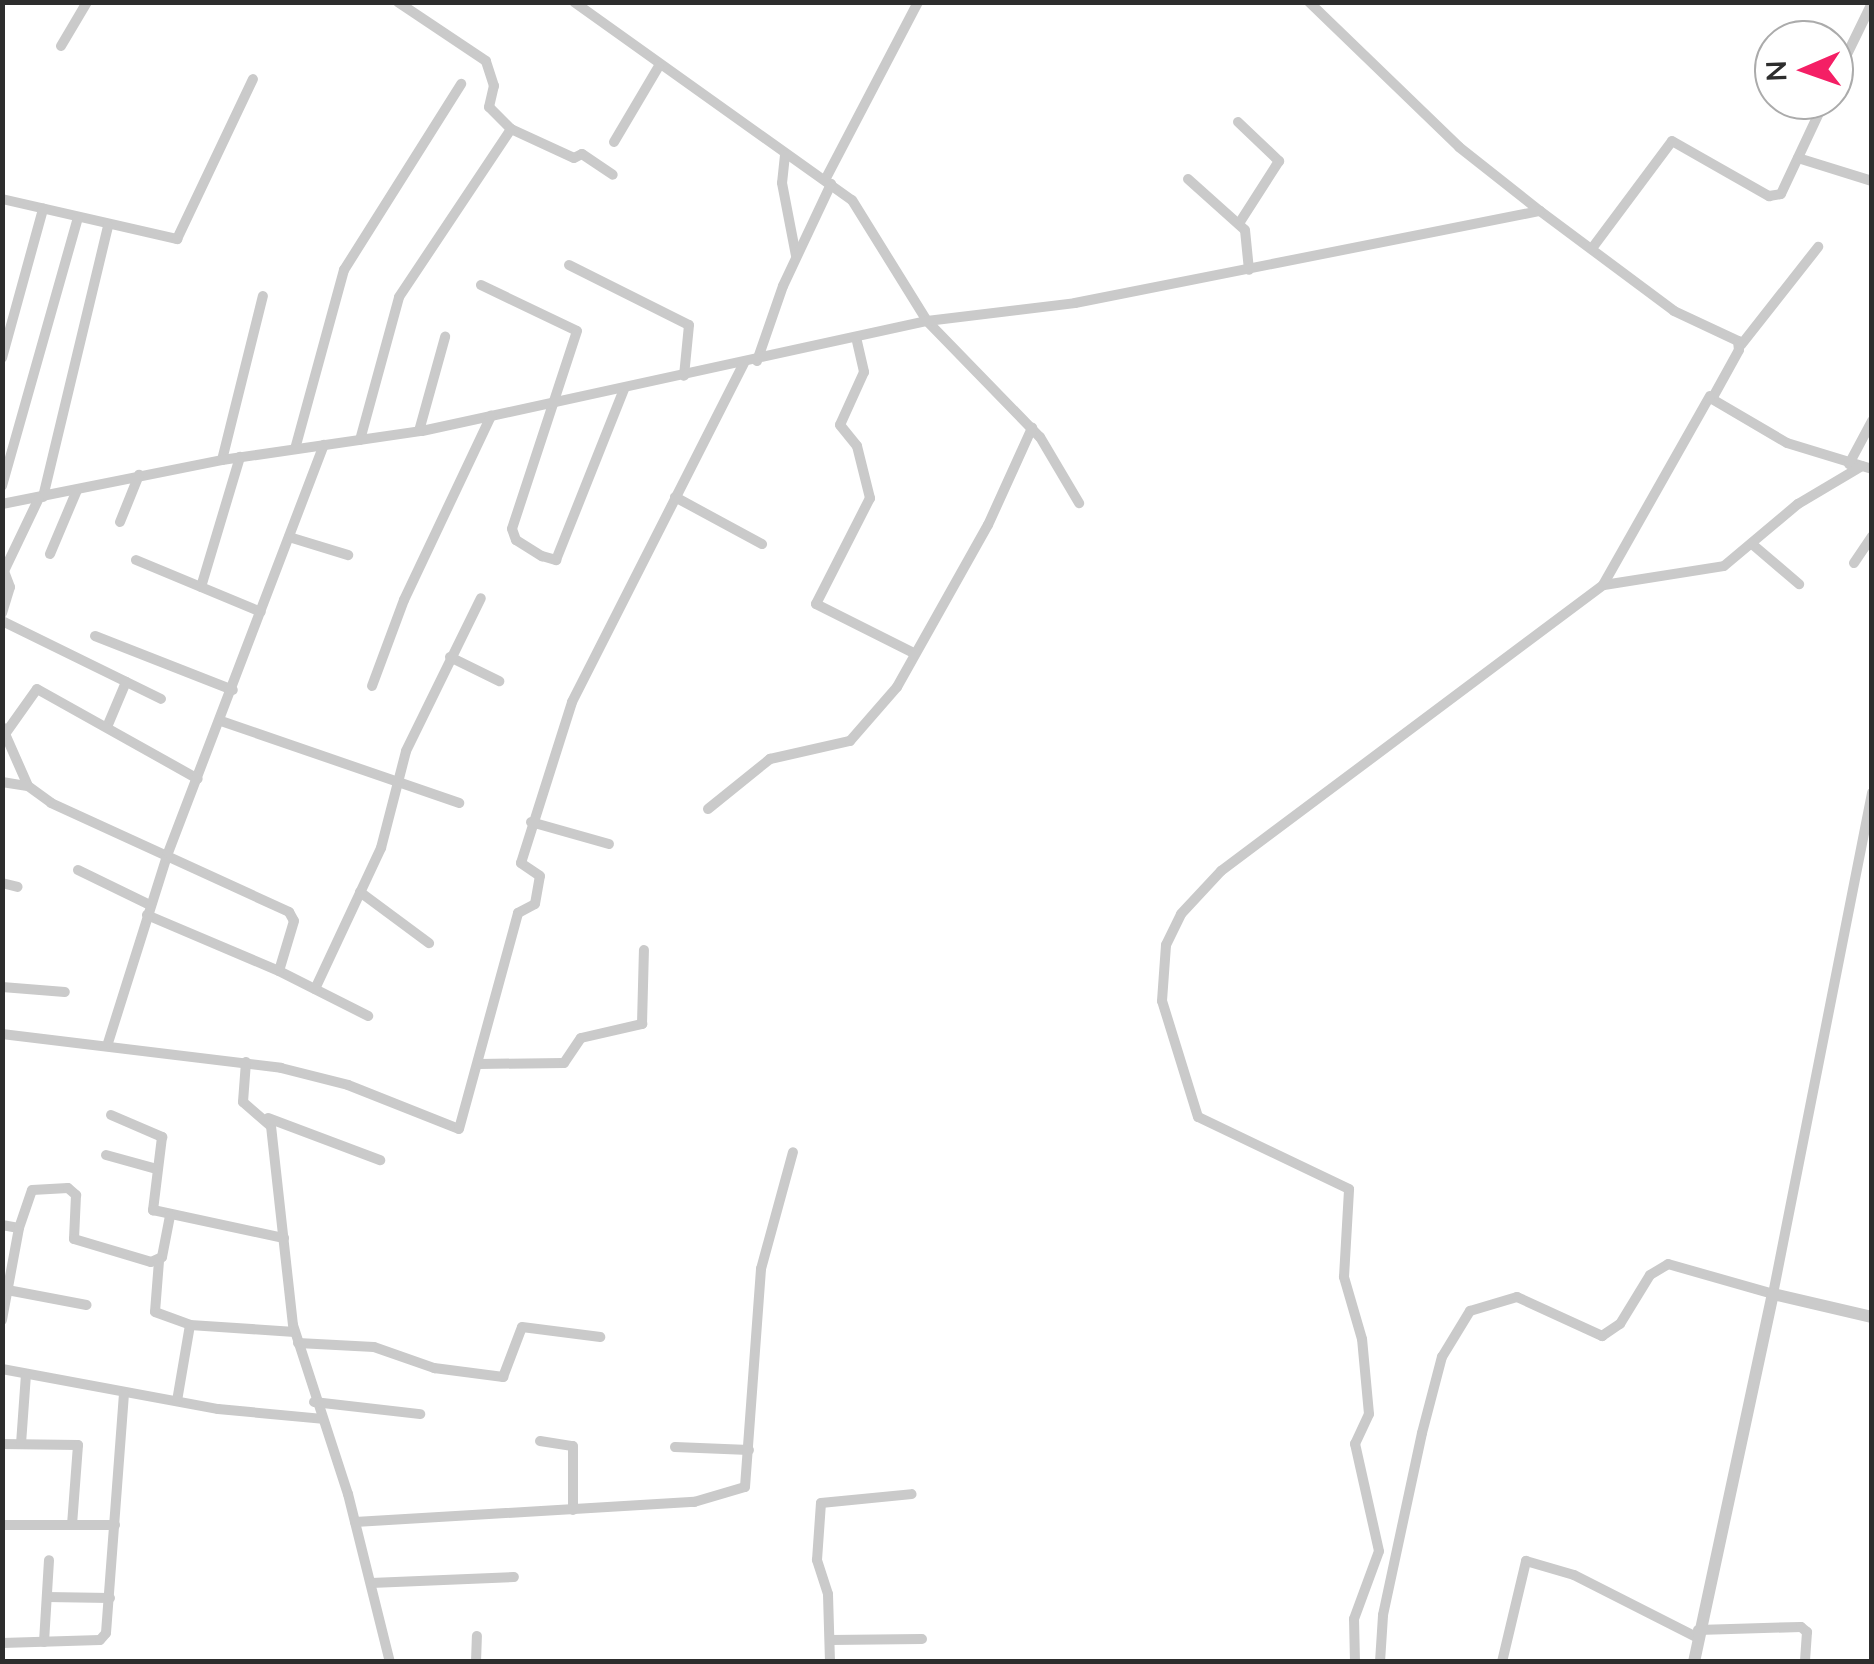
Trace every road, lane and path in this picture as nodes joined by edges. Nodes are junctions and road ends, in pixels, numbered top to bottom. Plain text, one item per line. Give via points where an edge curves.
1 (87, 2) edge
2 (398, 2) edge
3 (574, 2) edge
4 (918, 2) edge
5 (1310, 3) edge
6 (1872, 3) edge
7 (1867, 26) edge
8 (61, 46) dead end
9 (1854, 48) edge
10 (659, 66) junction
11 (252, 79) dead end
12 (461, 84) dead end
13 (1816, 120) edge
14 (1238, 122) dead end
15 (511, 129) junction
16 (614, 142) dead end
17 (785, 155) junction
18 (1798, 158) junction
19 (614, 175) dead end
20 (1188, 179) dead end
21 (1872, 181) edge
22 (828, 182) junction
23 (2, 199) edge
24 (43, 209) junction
25 (1540, 211) junction
26 (78, 218) junction
27 (1240, 222) junction
28 (108, 226) junction
29 (1818, 247) dead end
30 (1593, 248) junction
31 (796, 257) junction
32 (569, 266) dead end
33 (1249, 270) junction
34 (480, 284) dead end
35 (263, 296) dead end
36 (928, 320) junction
37 (444, 337) dead end
38 (856, 337) junction
39 (1741, 345) junction
40 (2, 358) edge
41 (757, 361) junction
42 (744, 364) junction
43 (684, 376) junction
44 (624, 388) junction
45 (1710, 396) junction
46 (558, 402) junction
47 (491, 416) junction
48 (1872, 421) edge
49 (1032, 428) junction
50 (419, 431) junction
51 (360, 440) junction
52 (324, 445) junction
53 (295, 449) junction
54 (240, 457) junction
55 (222, 460) junction
56 (1849, 464) junction
57 (1867, 468) edge
58 (139, 476) junction
59 (2, 486) edge
60 (77, 490) junction
61 (675, 497) junction
62 (41, 498) junction
63 (1080, 503) dead end
64 (2, 504) edge
65 (120, 522) dead end
66 (1872, 536) edge
67 (289, 538) junction
68 (762, 544) dead end
69 (1752, 544) junction
70 (50, 554) dead end
71 (348, 555) dead end
72 (136, 560) dead end
73 (1854, 563) dead end
74 (1799, 584) dead end
75 (1603, 585) junction
76 (200, 587) junction
77 (482, 598) dead end
78 (261, 612) junction
79 (2, 613) edge
80 (2, 621) edge
81 (96, 636) dead end
82 (912, 652) junction
83 (450, 657) junction
84 (499, 681) dead end
85 (126, 682) junction
86 (372, 686) dead end
87 (233, 690) junction
88 (161, 699) dead end
89 (221, 721) junction
90 (107, 728) junction
91 (4, 731) edge
92 (198, 779) junction
93 (2, 782) edge
94 (394, 782) junction
95 (28, 786) junction
96 (1872, 793) edge
97 (459, 803) dead end
98 (708, 809) dead end
99 (531, 822) junction
100 (609, 844) dead end
101 (168, 853) junction
102 (78, 870) dead end
103 (2, 883) edge
104 (18, 887) dead end
105 (360, 892) junction
106 (149, 910) junction
107 (428, 943) dead end
108 (644, 950) dead end
109 (279, 971) junction
110 (2, 987) edge
111 (315, 989) junction
112 (64, 992) dead end
113 (368, 1016) dead end
114 (2, 1034) edge
115 (108, 1044) junction
116 (246, 1062) junction
117 (479, 1064) junction
118 (111, 1115) dead end
119 (266, 1117) junction
120 (793, 1152) dead end
121 (106, 1155) dead end
122 (380, 1160) dead end
123 (157, 1169) junction
124 (170, 1216) junction
125 (2, 1225) edge
126 (19, 1228) junction
127 (284, 1238) junction
128 (159, 1261) junction
129 (4, 1290) edge
130 (1773, 1294) junction
131 (87, 1305) dead end
132 (1872, 1317) edge
133 (2, 1320) edge
134 (190, 1324) junction
135 (296, 1337) junction
136 (600, 1338) dead end
137 (2, 1369) edge
138 (26, 1374) junction
139 (124, 1394) junction
140 (177, 1402) junction
141 (314, 1402) junction
142 (420, 1414) dead end
143 (323, 1419) junction
144 (540, 1441) dead end
145 (2, 1444) edge
146 (21, 1444) junction
147 (675, 1446) dead end
148 (749, 1450) junction
149 (912, 1494) dead end
150 (572, 1510) junction
151 (355, 1522) junction
152 (115, 1524) junction
153 (2, 1525) edge
154 (72, 1525) junction
155 (49, 1560) dead end
156 (514, 1576) dead end
157 (372, 1584) junction
158 (47, 1597) junction
159 (110, 1598) junction
160 (1697, 1633) junction
161 (477, 1636) dead end
162 (922, 1639) dead end
163 (830, 1640) junction
164 (44, 1642) junction
165 (2, 1643) edge
166 (390, 1662) edge
167 (476, 1662) edge
168 (830, 1662) edge
169 (1355, 1662) edge
170 (1380, 1662) edge
171 (1502, 1662) edge
172 (1694, 1662) edge
173 (1805, 1662) edge

1 - 8 street
2 - 15 street via 486,60 494,86 489,107
3 - 10 street
4 - 22 street
5 - 25 street via 1460,147
6 - 7 street
7 - 9 street
10 - 16 street
10 - 17 street
11 - 28 street via 178,239
12 - 53 street via 344,270
13 - 18 street
14 - 27 street via 1279,161
15 - 19 street via 574,158 582,154
15 - 51 street via 399,297
17 - 22 street
17 - 31 street via 782,183
18 - 21 street
18 - 30 street via 1783,192 1774,197 1679,142 1668,142
20 - 27 street
22 - 31 street
22 - 36 street via 865,216
23 - 24 street
24 - 26 street
24 - 40 street
25 - 30 street
25 - 33 street
26 - 28 street
26 - 59 street
27 - 33 street via 1251,244
28 - 62 street
29 - 39 street
30 - 39 street via 1674,311
31 - 41 street
32 - 43 street via 689,325
33 - 36 street via 1076,303
34 - 46 street via 577,331
35 - 55 street
36 - 38 street
36 - 49 street
37 - 50 street
38 - 41 street
38 - 82 street via 866,364 840,425 856,446 870,498 816,604
39 - 45 street
41 - 42 street
42 - 43 street
42 - 61 street
43 - 44 street
44 - 46 street
44 - 46 street via 554,562 516,540 512,529
45 - 56 street via 1788,443
45 - 75 street
46 - 47 street
47 - 50 street
47 - 86 street via 404,600
48 - 56 street
49 - 63 street
49 - 82 street via 988,526
50 - 51 street
51 - 52 street
52 - 53 street
52 - 67 street
53 - 54 street
54 - 55 street
54 - 76 street
55 - 58 street
56 - 57 street
57 - 69 street via 1798,504
58 - 60 street
58 - 65 street
60 - 62 street
60 - 70 street
61 - 68 street
61 - 99 street via 572,702
62 - 64 street
62 - 79 street via 4,572 10,586
66 - 73 street
67 - 71 street
67 - 78 street
69 - 74 street
69 - 75 street via 1716,569
72 - 76 street
75 - 169 street via 1221,870 1181,914 1166,945 1162,1002 1198,1117 1349,1188 1344,1277 1362,1339 1369,1414 1355,1444 1379,1552 1354,1620
76 - 78 street
77 - 83 street
78 - 87 street
80 - 85 street
81 - 87 street
82 - 98 street via 897,687 850,742 770,759
83 - 84 street
83 - 94 street
85 - 88 street
85 - 90 street
87 - 89 street
89 - 92 street
89 - 94 street
90 - 91 street via 37,689
90 - 92 street
91 - 95 street
92 - 101 street
93 - 95 street
94 - 97 street
94 - 105 street via 381,848
95 - 101 street
96 - 130 street
99 - 100 street
99 - 117 street via 521,867 540,880 532,909 518,913
101 - 106 street
101 - 109 street via 289,912 294,921
102 - 106 street
103 - 104 street
105 - 107 street
105 - 111 street
106 - 109 street
106 - 115 street
108 - 117 street via 642,1024 581,1038 564,1063
109 - 111 street
110 - 112 street
111 - 113 street
114 - 115 street
115 - 116 street
116 - 117 street via 348,1085 454,1130 462,1125
116 - 119 street via 242,1099
118 - 123 street via 162,1137
119 - 122 street
119 - 127 street
120 - 148 street via 764,1253
121 - 123 street
123 - 124 street via 150,1206
124 - 127 street
124 - 128 street
125 - 126 street
126 - 128 street via 32,1190 68,1188 76,1195 70,1232 79,1243
126 - 129 street
127 - 135 street
128 - 134 street via 155,1312
129 - 131 street
129 - 133 street
130 - 132 street
130 - 160 street
130 - 170 street via 1668,1264 1650,1275 1620,1324 1602,1336 1517,1297 1470,1312 1442,1356 1422,1433
134 - 135 street
134 - 140 street
135 - 136 street via 504,1377 522,1327
135 - 141 street
137 - 138 street
138 - 139 street
138 - 146 street
139 - 140 street
139 - 152 street
140 - 143 street
141 - 142 street via 348,1400
141 - 143 street
143 - 151 street
144 - 150 street via 574,1446
145 - 146 street
146 - 154 street via 78,1445
147 - 148 street
148 - 150 street via 747,1483 728,1495
149 - 163 street via 821,1503 817,1560
150 - 151 street
151 - 157 street
152 - 154 street
152 - 159 street
153 - 154 street
155 - 158 street
156 - 157 street
157 - 166 street
158 - 159 street
158 - 164 street
159 - 164 street via 100,1640
160 - 171 street via 1574,1575 1526,1562
160 - 172 street
160 - 173 street via 1801,1628 1807,1632
161 - 167 street
162 - 163 street
163 - 168 street
164 - 165 street

